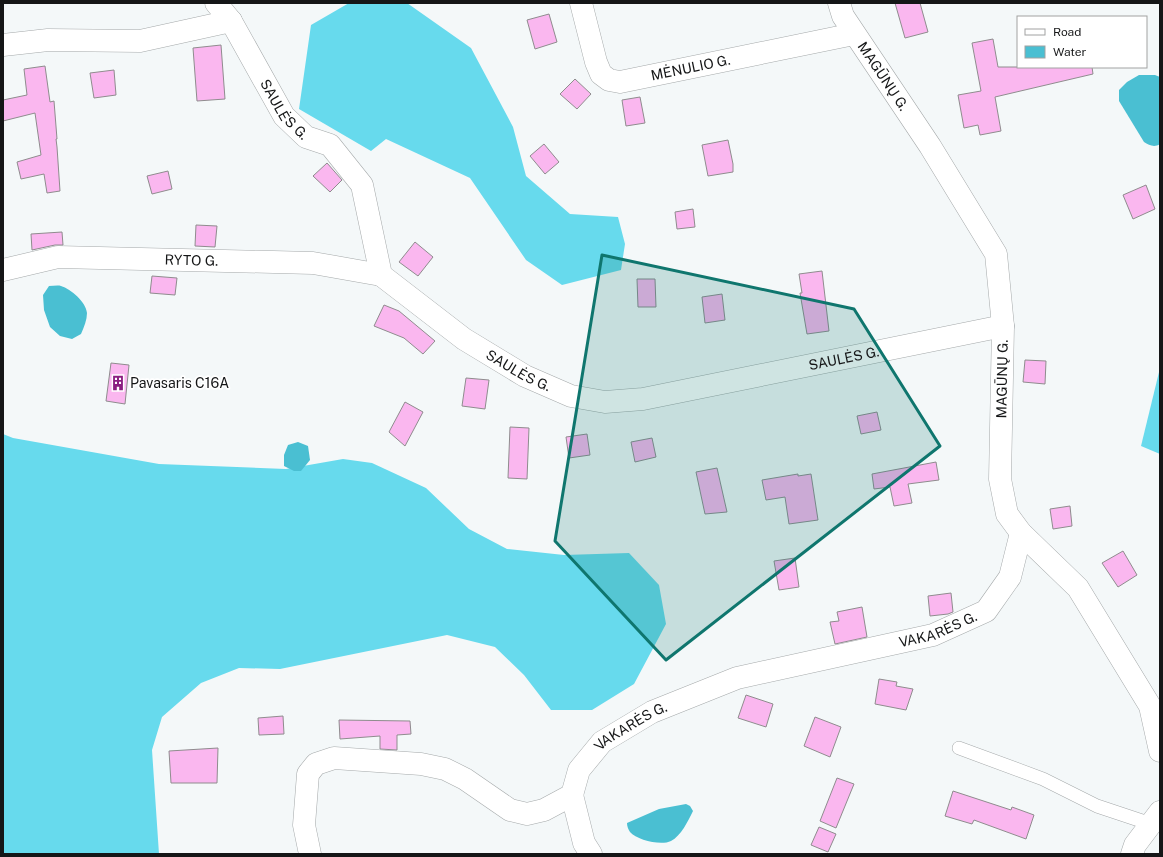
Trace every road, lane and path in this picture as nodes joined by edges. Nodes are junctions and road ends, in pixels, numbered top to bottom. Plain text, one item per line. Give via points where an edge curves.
1 (216, 3) edge
2 (581, 3) edge
3 (839, 3) edge
4 (231, 21) junction
5 (854, 34) junction
6 (3, 45) edge
7 (3, 270) edge
8 (381, 275) junction
9 (1003, 326) junction
10 (1021, 533) junction
11 (1159, 738) edge
12 (959, 748) dead end
13 (572, 795) junction
14 (1155, 818) edge
15 (310, 854) edge
16 (591, 854) edge
17 (1132, 854) edge

1 - 4 street, SAULĖS G.
2 - 5 street, MĖNULIO G. via 601,74 609,80 620,82
3 - 5 street, MAGŪNŲ G. via 842,16
4 - 6 street via 140,41 48,40
4 - 8 street, SAULĖS G. via 284,116 306,137 330,145 362,185
5 - 9 street, MAGŪNŲ G. via 930,146 996,254
7 - 8 street, RYTO G. via 58,257 313,263
8 - 9 street, SAULĖS G. via 464,339 525,376 571,396 605,402 642,399
9 - 10 street, MAGŪNŲ G. via 1000,478 1007,514
10 - 11 street, MAGŪNŲ G. via 1078,588 1150,706
10 - 13 street, VAKARĖS G. via 1010,577 986,610 933,635 737,678 652,712 602,742 579,770
12 - 14 lane via 1043,779 1097,806
13 - 15 street via 544,810 527,814 510,810 465,779 445,769 421,764 334,758 316,764 308,774 304,825
13 - 16 street via 584,843
14 - 17 street via 1135,845

